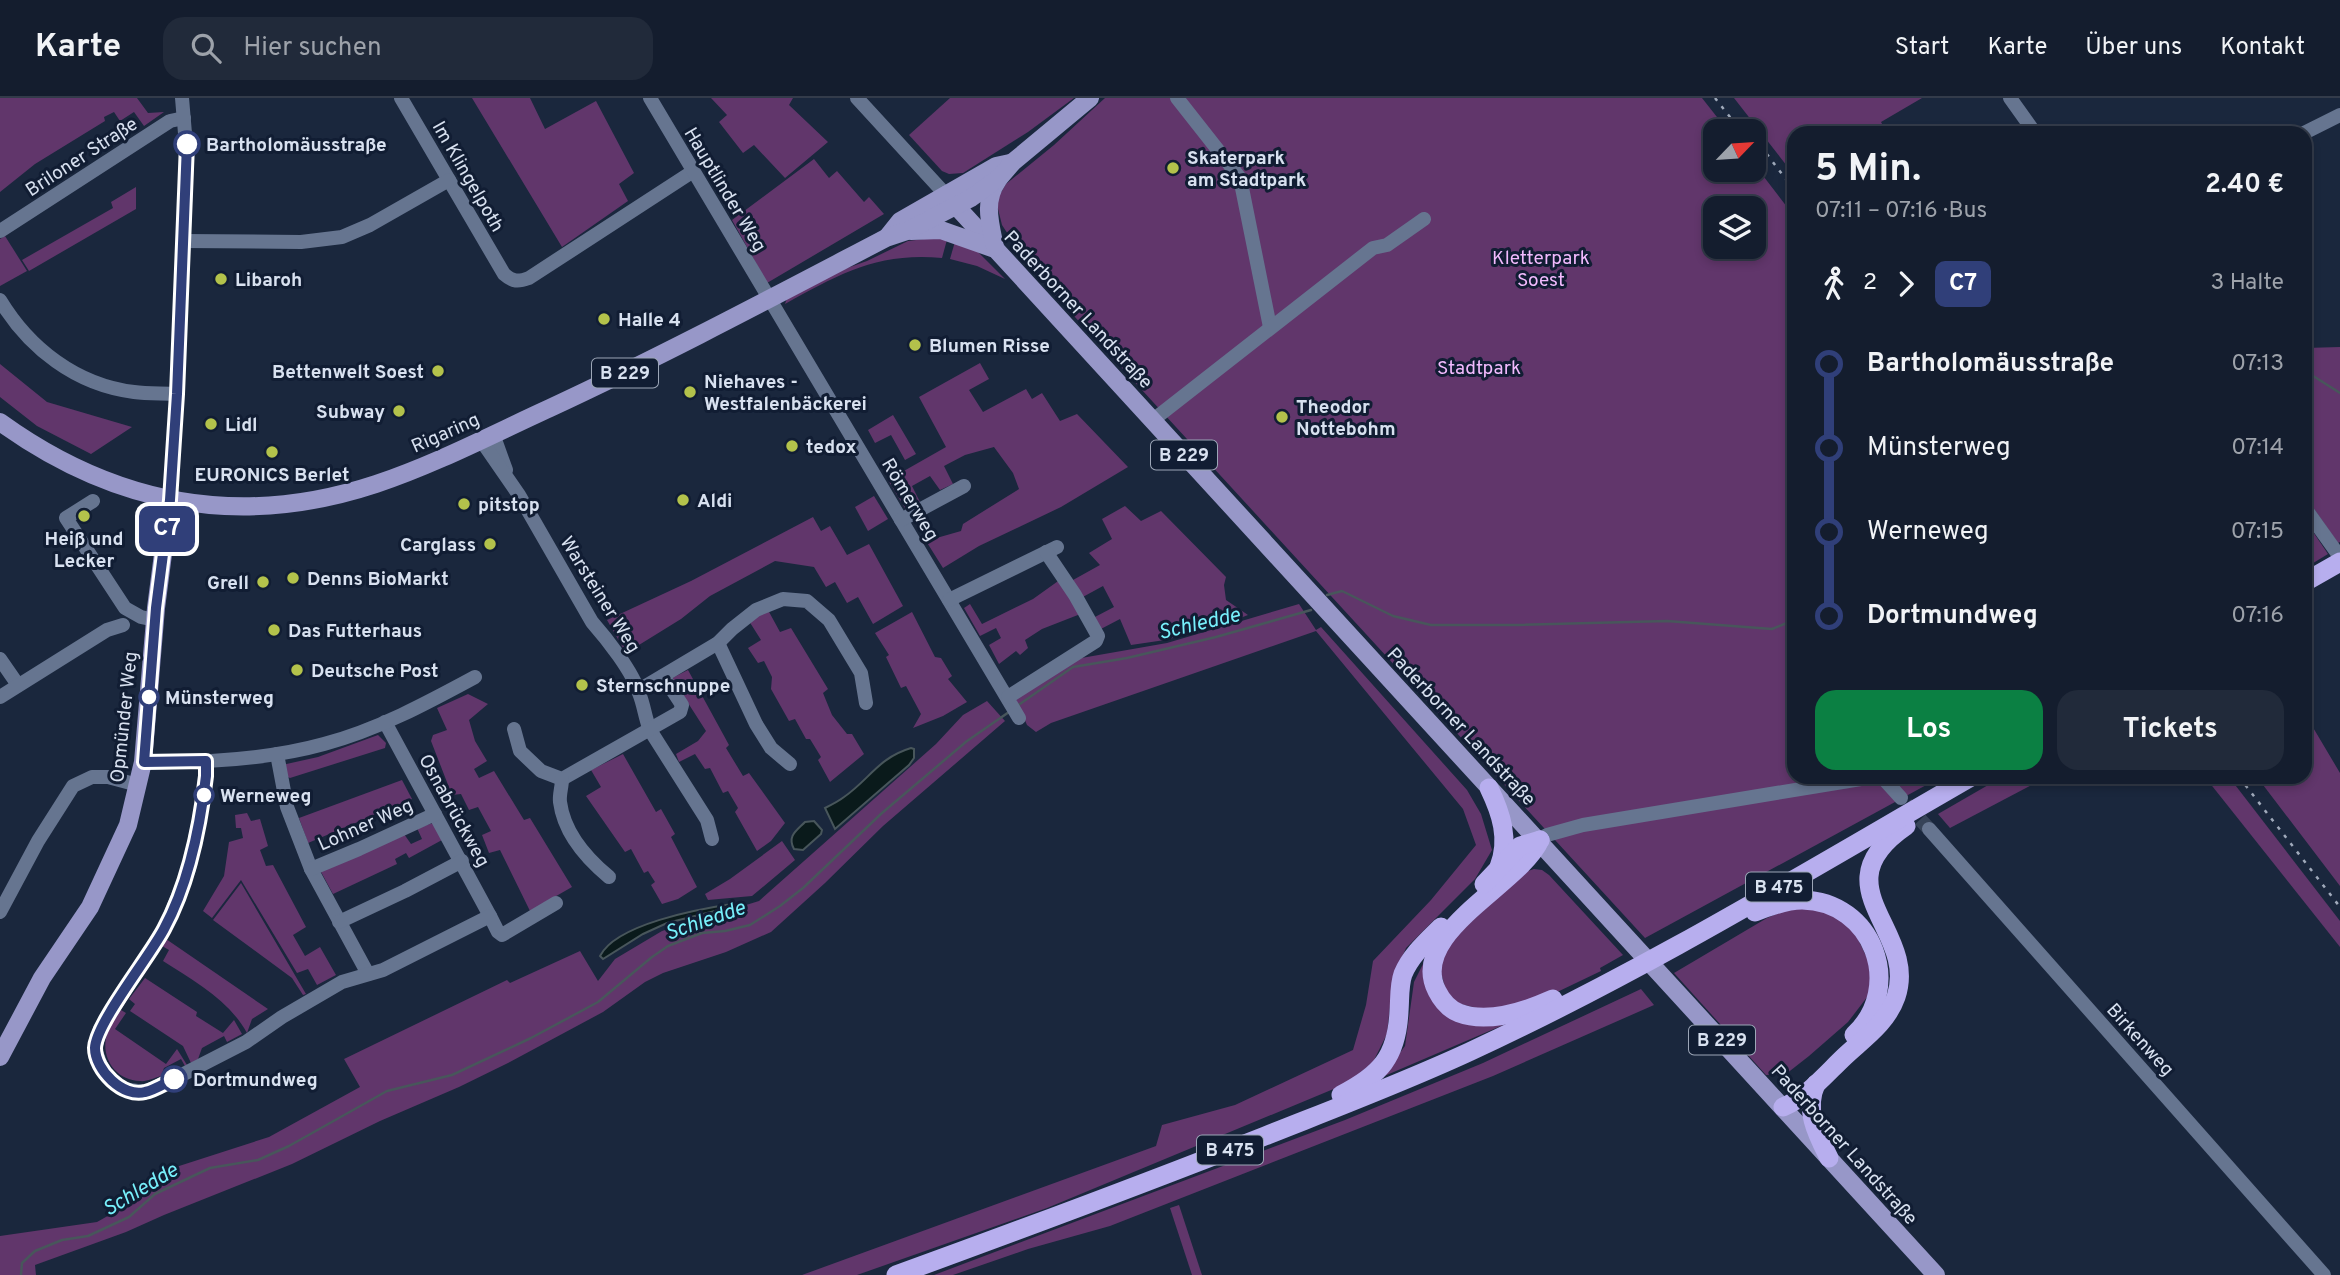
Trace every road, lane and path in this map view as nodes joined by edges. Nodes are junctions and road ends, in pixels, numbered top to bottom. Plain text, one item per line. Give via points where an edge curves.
1 (182, 98) edge
2 (401, 98) edge
3 (650, 98) edge
4 (857, 98) edge
5 (1090, 98) edge
6 (1177, 98) edge
7 (2010, 98) edge
8 (2340, 115) edge
9 (184, 118) junction
10 (2030, 126) edge
11 (2312, 129) edge
12 (1013, 162) junction
13 (692, 172) junction
14 (1000, 177) junction
15 (450, 180) junction
16 (951, 201) junction
17 (1424, 219) dead end
18 (0, 231) edge
19 (907, 231) junction
20 (886, 238) junction
21 (183, 241) junction
22 (995, 249) junction
23 (771, 299) junction
24 (0, 300) edge
25 (1270, 327) junction
26 (177, 394) junction
27 (1153, 420) junction
28 (0, 422) edge
29 (487, 437) junction
30 (964, 486) dead end
31 (170, 500) junction
32 (93, 501) dead end
33 (2312, 518) edge
34 (901, 520) junction
35 (2340, 559) edge
36 (2312, 577) edge
37 (949, 600) junction
38 (155, 620) junction
39 (123, 625) dead end
40 (718, 643) junction
41 (0, 659) edge
42 (663, 676) junction
43 (475, 677) dead end
44 (19, 685) junction
45 (639, 690) junction
46 (0, 697) edge
47 (1007, 697) junction
48 (866, 703) dead end
49 (1019, 718) dead end
50 (385, 722) junction
51 (514, 729) dead end
52 (650, 730) junction
53 (276, 754) junction
54 (206, 761) junction
55 (144, 762) junction
56 (790, 764) dead end
57 (562, 779) junction
58 (1831, 784) edge
59 (1888, 784) edge
60 (1959, 784) edge
61 (1966, 784) edge
62 (138, 785) junction
63 (1489, 788) junction
64 (1901, 798) tunnel mouth
65 (435, 814) junction
66 (1929, 829) tunnel mouth
67 (712, 839) dead end
68 (1540, 840) junction
69 (462, 861) junction
70 (1499, 868) junction
71 (311, 869) junction
72 (609, 877) dead end
73 (556, 903) dead end
74 (0, 912) edge
75 (489, 916) junction
76 (339, 922) junction
77 (1705, 929) junction
78 (368, 974) junction
79 (1609, 981) junction
80 (0, 1057) edge
81 (1816, 1084) junction
82 (1783, 1107) junction
83 (1320, 1114) junction
84 (1829, 1158) junction
85 (896, 1275) edge
86 (1937, 1275) edge
87 (2324, 1275) edge

1 - 9 street, Opmünder Weg
2 - 15 street, Im Klingelpoth
3 - 13 street, Hauptlinder Weg
4 - 16 street
5 - 12 main road
6 - 25 street via 1240,178
7 - 10 street
8 - 11 street
9 - 18 street, Briloner Straße via 170,121
9 - 21 street, Opmünder Weg
12 - 14 main road
12 - 16 main road via 996,166
13 - 15 street, Im Klingelpoth via 519,281 504,274
13 - 23 street, Hauptlinder Weg
14 - 16 main road
14 - 22 main road via 988,208
15 - 21 street via 342,237 301,242
16 - 19 main road, Rigaring / B 229
16 - 20 main road, Rigaring / B 229 via 900,221
16 - 22 main road, Paderborner Landstraße / B 229
17 - 25 street via 1387,245 1373,247
19 - 20 main road, Rigaring / B 229
19 - 22 main road via 941,230
20 - 23 main road, Rigaring / B 229
21 - 26 street, Opmünder Weg
22 - 27 main road, Paderborner Landstraße / B 229
23 - 29 main road, Rigaring / B 229 via 617,378
23 - 34 street, Römerweg
24 - 26 street via 31,342 77,375 124,390
25 - 27 street
26 - 31 street, Opmünder Weg
27 - 63 main road, Paderborner Landstraße / B 229
28 - 31 main road, Rigaring / B 229 via 66,464 117,486
29 - 31 main road, Rigaring / B 229 via 375,484 302,503 260,507
29 - 45 street, Warsteiner Weg via 487,452 510,481 592,622
30 - 34 street
31 - 38 main road, Opmünder Weg
32 - 38 street via 66,518 125,608
33 - 35 street
34 - 37 street, Römerweg
35 - 36 highway
37 - 47 street, Römerweg
37 - 47 street via 1051,549 1098,636
38 - 55 main road, Opmünder Weg
39 - 44 street via 107,630
40 - 42 street
40 - 48 street via 756,610 783,598 807,601 829,620 860,673
40 - 56 street via 756,724 771,748
41 - 44 street
42 - 45 street
42 - 52 street via 682,705 680,712
43 - 50 street
44 - 46 street
45 - 52 street, Warsteiner Weg
47 - 49 street, Römerweg
50 - 53 street via 324,744
50 - 65 street, Osnabrückweg
51 - 57 street via 520,751 541,771
52 - 57 street
52 - 67 street, Warsteiner Weg via 707,820
53 - 54 street
53 - 71 street via 287,807
54 - 55 street
54 - 78 street via 189,869 165,928 100,1029 95,1049 103,1072 122,1088 145,1093 246,1042 342,982
55 - 62 main road, Opmünder Weg
57 - 72 street via 560,802 570,833 589,860
58 - 68 street via 1583,825
59 - 64 street
60 - 77 highway, B 475
61 - 81 highway via 1962,791 1899,830 1877,853 1870,888 1897,954 1899,987 1885,1018
62 - 74 street via 92,777 73,786
62 - 80 main road, Opmünder Weg via 128,825 90,907 42,978
63 - 68 main road, Paderborner Landstraße / B 229
63 - 70 highway via 1504,837
65 - 69 street, Osnabrückweg
65 - 71 street, Lohner Weg
66 - 87 street, Birkenweg
68 - 70 highway via 1520,846
68 - 79 highway via 1530,857 1441,942 1432,964 1434,985 1454,1011 1484,1017 1532,1007 1580,986
68 - 82 main road, Paderborner Landstraße / B 229
69 - 75 street, Osnabrückweg
69 - 76 street
70 - 83 highway via 1408,965 1401,982 1397,1035 1386,1061 1373,1076 1332,1100
71 - 76 street
73 - 75 street via 502,935
75 - 78 street
76 - 78 street
77 - 79 highway, B 475
77 - 82 highway via 1729,925 1777,904 1812,900 1852,918 1875,950 1880,976 1869,1017 1789,1093
79 - 83 highway, B 475 via 1470,1052
81 - 82 highway
81 - 84 highway via 1811,1114
82 - 84 main road, Paderborner Landstraße
83 - 85 highway, B 475
84 - 86 main road, Paderborner Landstraße

